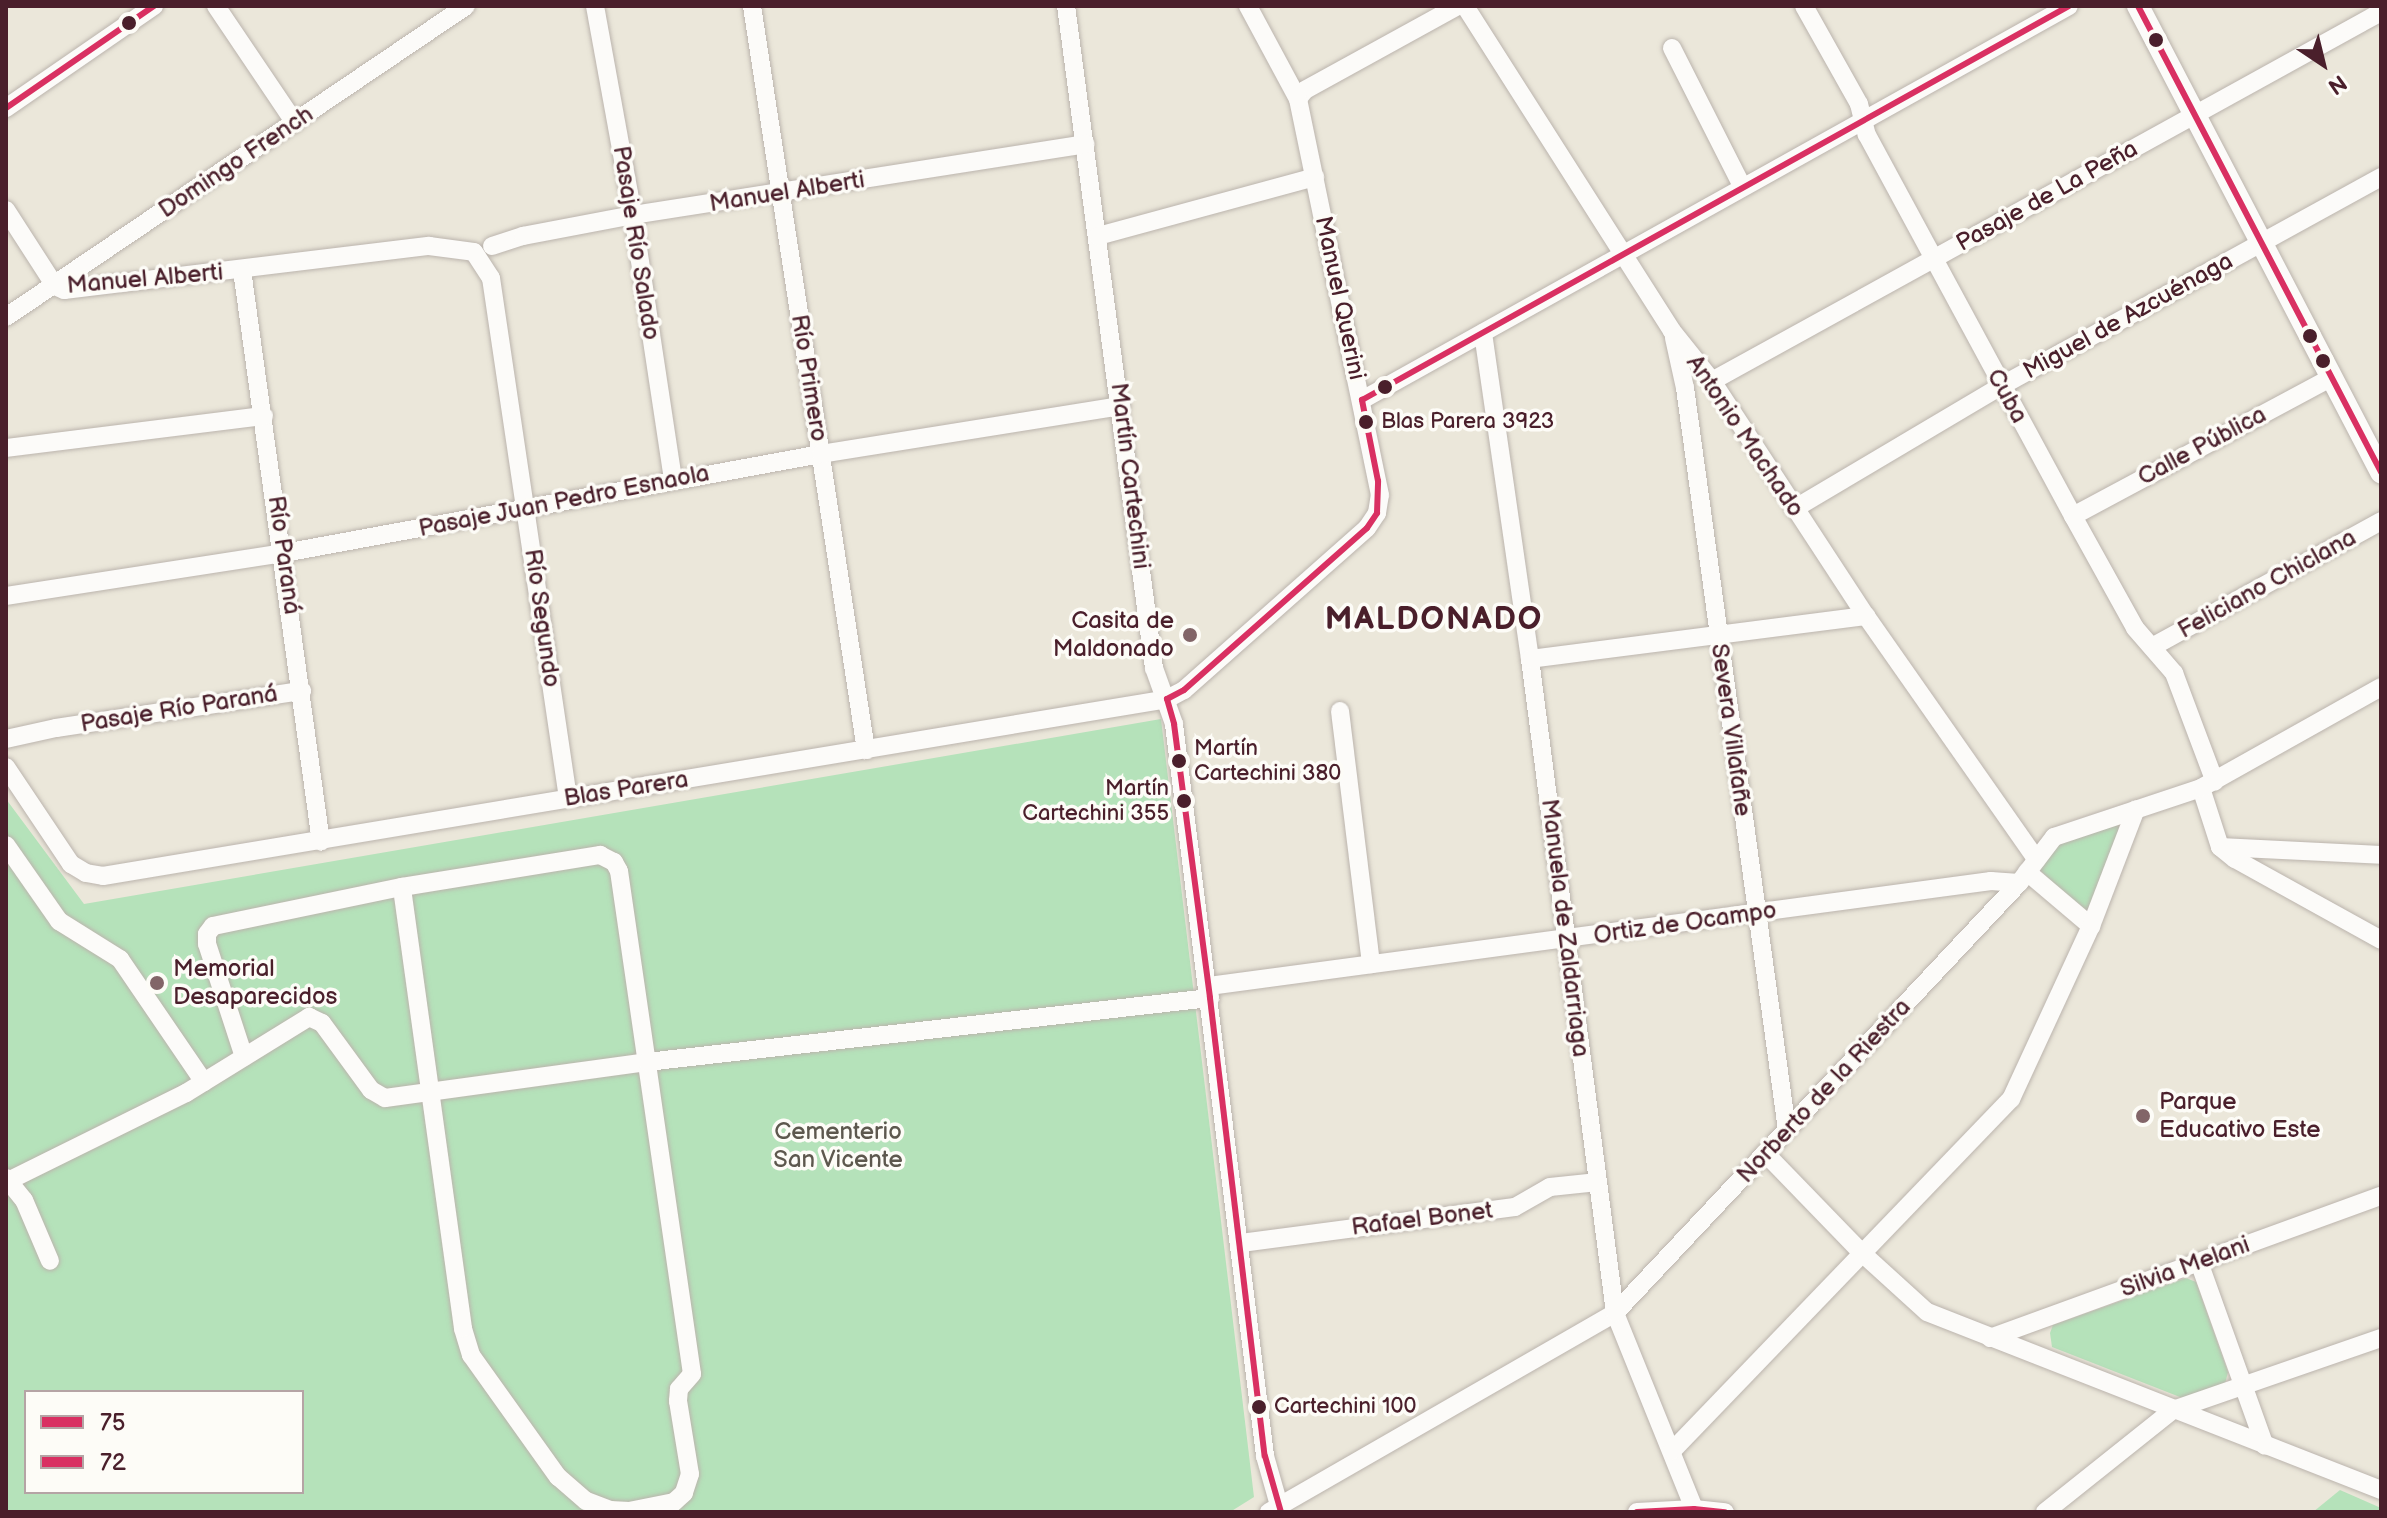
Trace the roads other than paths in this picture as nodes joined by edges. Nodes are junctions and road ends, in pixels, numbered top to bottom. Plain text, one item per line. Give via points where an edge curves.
1 (154, 6) edge
2 (216, 6) edge
3 (466, 6) edge
4 (595, 6) edge
5 (752, 6) edge
6 (1066, 6) edge
7 (1248, 6) edge
8 (1458, 6) edge
9 (1465, 6) edge
10 (1804, 6) edge
11 (2069, 6) edge
12 (2138, 6) edge
13 (2381, 12) edge
14 (1672, 48) dead end
15 (1298, 99) junction
16 (6, 108) edge
17 (2194, 115) junction
18 (1863, 122) junction
19 (295, 123) junction
20 (1085, 144) junction
21 (1315, 177) junction
22 (2381, 177) edge
23 (1742, 186) junction
24 (782, 194) junction
25 (6, 210) edge
26 (633, 215) junction
27 (1098, 236) junction
28 (2262, 242) junction
29 (483, 249) junction
30 (1623, 253) junction
31 (1934, 258) junction
32 (242, 270) junction
33 (55, 286) junction
34 (6, 317) edge
35 (1672, 331) junction
36 (1483, 333) junction
37 (2332, 377) junction
38 (1712, 381) junction
39 (2001, 386) junction
40 (1362, 400) junction
41 (1121, 406) junction
42 (264, 416) junction
43 (6, 448) edge
44 (821, 454) junction
45 (2381, 472) edge
46 (673, 480) junction
47 (526, 509) junction
48 (1794, 509) junction
49 (2073, 516) junction
50 (2381, 521) edge
51 (284, 553) junction
52 (6, 596) edge
53 (1866, 616) junction
54 (1718, 635) junction
55 (2152, 647) junction
56 (1530, 659) junction
57 (2381, 687) edge
58 (302, 691) junction
59 (1167, 699) junction
60 (1340, 711) dead end
61 (6, 739) edge
62 (866, 750) junction
63 (6, 767) edge
64 (2208, 785) junction
65 (568, 798) junction
66 (2136, 809) junction
67 (321, 842) junction
68 (6, 845) edge
69 (2220, 847) junction
70 (2381, 855) edge
71 (17, 862) junction
72 (2027, 871) junction
73 (6, 879) edge
74 (402, 887) junction
75 (1756, 914) junction
76 (2091, 926) junction
77 (1565, 939) junction
78 (2381, 940) edge
79 (1371, 964) junction
80 (1210, 992) junction
81 (244, 1057) junction
82 (647, 1062) junction
83 (204, 1082) junction
84 (432, 1092) junction
85 (1787, 1130) junction
86 (1765, 1153) junction
87 (7, 1180) edge
88 (1598, 1182) junction
89 (2381, 1196) edge
90 (1241, 1243) junction
91 (1863, 1254) junction
92 (50, 1261) dead end
93 (2199, 1262) junction
94 (1615, 1313) junction
95 (1990, 1338) junction
96 (2381, 1338) edge
97 (2243, 1386) junction
98 (2173, 1410) junction
99 (2265, 1446) junction
100 (1672, 1451) junction
101 (2381, 1490) edge
102 (1694, 1509) junction
103 (1276, 1510) edge
104 (1637, 1512) edge
105 (1725, 1512) edge
106 (2045, 1512) edge

1 - 16 street
2 - 19 street
3 - 19 street, Domingo French
4 - 26 street, Pasaje Río Salado
5 - 24 street, Río Primero
6 - 20 street, Martín Cartechini
7 - 15 street, Manuel Querini
8 - 15 street via 1305,90
9 - 30 street, Antonio Machado
10 - 18 street, Cuba via 1859,104
11 - 18 street
12 - 17 street
13 - 17 street, Pasaje de La Peña
14 - 23 street
15 - 21 street, Manuel Querini
17 - 28 street
17 - 31 street, Pasaje de La Peña
18 - 23 street
18 - 31 street, Cuba
19 - 33 street, Domingo French
20 - 24 street, Manuel Alberti
20 - 27 street, Martín Cartechini
21 - 27 street
21 - 40 street, Manuel Querini
22 - 28 street, Miguel de Azcuénaga
23 - 30 street
24 - 26 street, Manuel Alberti
24 - 44 street, Río Primero
25 - 33 street
26 - 29 street, Manuel Alberti
26 - 46 street, Pasaje Río Salado
27 - 41 street, Martín Cartechini
28 - 37 street
28 - 39 street, Miguel de Azcuénaga
29 - 32 street, Manuel Alberti via 429,246
29 - 47 street, Río Segundo
30 - 35 street, Antonio Machado
30 - 36 street
31 - 38 street, Pasaje de La Peña
31 - 39 street, Cuba
32 - 33 street, Manuel Alberti via 64,290
32 - 42 street, Río Paraná
33 - 34 street, Domingo French
35 - 38 street, Antonio Machado
35 - 54 street, Severa Villafañe via 1685,388
36 - 40 street
36 - 56 street, Manuela de Zaldarriaga
37 - 45 street
37 - 49 street, Calle Pública
38 - 48 street, Antonio Machado
39 - 48 street, Miguel de Azcuénaga
39 - 49 street, Cuba
40 - 59 street, Manuel Querini via 1380,495 1377,513 1184,690
41 - 44 street, Pasaje Juan Pedro Esnaola
41 - 59 street, Martín Cartechini via 1154,668
42 - 43 street
42 - 51 street, Río Paraná
44 - 46 street, Pasaje Juan Pedro Esnaola
44 - 62 street, Río Primero
46 - 47 street, Pasaje Juan Pedro Esnaola
47 - 51 street, Pasaje Juan Pedro Esnaola
47 - 65 street, Río Segundo
48 - 53 street, Antonio Machado
49 - 55 street, Cuba via 2135,628
50 - 55 street, Feliciano Chiclana
51 - 52 street, Pasaje Juan Pedro Esnaola
51 - 58 street, Río Paraná
53 - 54 street
53 - 72 street, Antonio Machado
54 - 56 street
54 - 75 street, Severa Villafañe
55 - 64 street, Cuba via 2174,673
56 - 77 street, Manuela de Zaldarriaga
57 - 64 street, Norberto de la Riestra
58 - 61 street, Pasaje Río Paraná
58 - 67 street, Río Paraná
59 - 62 street, Blas Parera
59 - 80 street, Martín Cartechini
60 - 79 street
62 - 65 street, Blas Parera
63 - 67 street, Blas Parera via 71,864 86,873 103,876
64 - 66 street, Norberto de la Riestra
64 - 69 street, Cuba
65 - 67 street, Blas Parera
66 - 72 street, Norberto de la Riestra via 2054,837
66 - 76 street
68 - 71 street
69 - 70 street
69 - 78 street
71 - 73 street
71 - 83 street via 65,928 120,959
72 - 75 street, Ortiz de Ocampo via 1991,881
72 - 76 street, Antonio Machado
72 - 85 street, Norberto de la Riestra
74 - 81 street via 213,926 207,944
74 - 82 street via 608,857 619,871
74 - 84 street
75 - 77 street, Ortiz de Ocampo
75 - 85 street, Severa Villafañe
76 - 91 street via 2011,1099
77 - 79 street, Ortiz de Ocampo
77 - 88 street, Manuela de Zaldarriaga
79 - 80 street, Ortiz de Ocampo
80 - 82 street, Ortiz de Ocampo
80 - 90 street, Martín Cartechini
81 - 83 street
81 - 84 street, Ortiz de Ocampo via 300,1020 317,1018 377,1096
82 - 84 street, Ortiz de Ocampo
82 - 84 street via 692,1374 679,1389 678,1401 690,1474 689,1484 674,1502 629,1511 595,1505 570,1489 471,1355
83 - 87 street
85 - 86 street, Norberto de la Riestra
86 - 91 street
86 - 94 street, Norberto de la Riestra
87 - 92 street via 24,1200
88 - 90 street, Rafael Bonet via 1550,1187 1515,1207
88 - 94 street, Manuela de Zaldarriaga
89 - 93 street, Silvia Melani
90 - 103 street, Martín Cartechini
91 - 95 street via 1927,1312
91 - 100 street
93 - 95 street, Silvia Melani
93 - 97 street
94 - 100 street, Manuela de Zaldarriaga
94 - 103 street, Norberto de la Riestra
95 - 98 street
96 - 97 street
97 - 98 street
97 - 99 street
98 - 99 street
98 - 106 street
99 - 101 street
100 - 102 street, Manuela de Zaldarriaga
102 - 104 street
102 - 105 street

